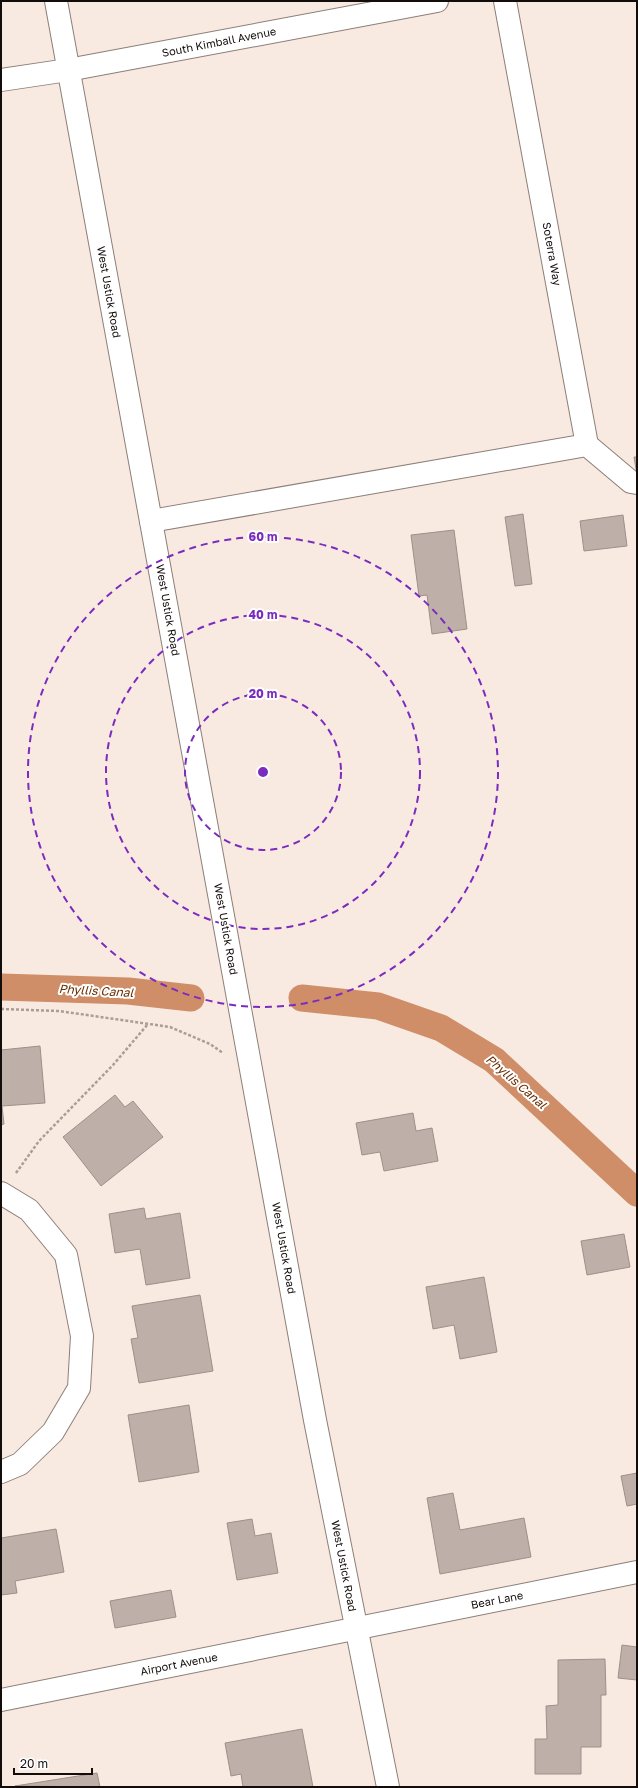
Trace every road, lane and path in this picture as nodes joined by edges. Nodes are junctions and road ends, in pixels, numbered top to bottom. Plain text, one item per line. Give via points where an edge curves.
1 (56, 1) edge
2 (437, 1) edge
3 (505, 1) edge
4 (68, 70) junction
5 (1, 80) edge
6 (587, 445) junction
7 (637, 483) edge
8 (151, 521) junction
9 (1, 1009) edge
10 (148, 1024) junction
11 (252, 1072) junction
12 (2, 1193) edge
13 (11, 1468) edge
14 (637, 1572) edge
15 (357, 1628) junction
16 (1, 1700) edge
17 (388, 1787) edge

1 - 4 street, West Ustick Road
2 - 4 street, South Kimball Avenue
3 - 6 street, Soterra Way
4 - 5 street, South Kimball Avenue
4 - 8 street, West Ustick Road
6 - 7 street via 631,482
6 - 8 street
8 - 11 street, West Ustick Road
9 - 10 path via 59,1012
10 - 11 path via 170,1027 210,1044
10 - 12 path via 113,1065 39,1141
11 - 15 street, West Ustick Road
12 - 13 street via 29,1210 66,1255 82,1336 78,1388 53,1432
14 - 15 street, Bear Lane
15 - 16 street, Airport Avenue
15 - 17 street, West Ustick Road

